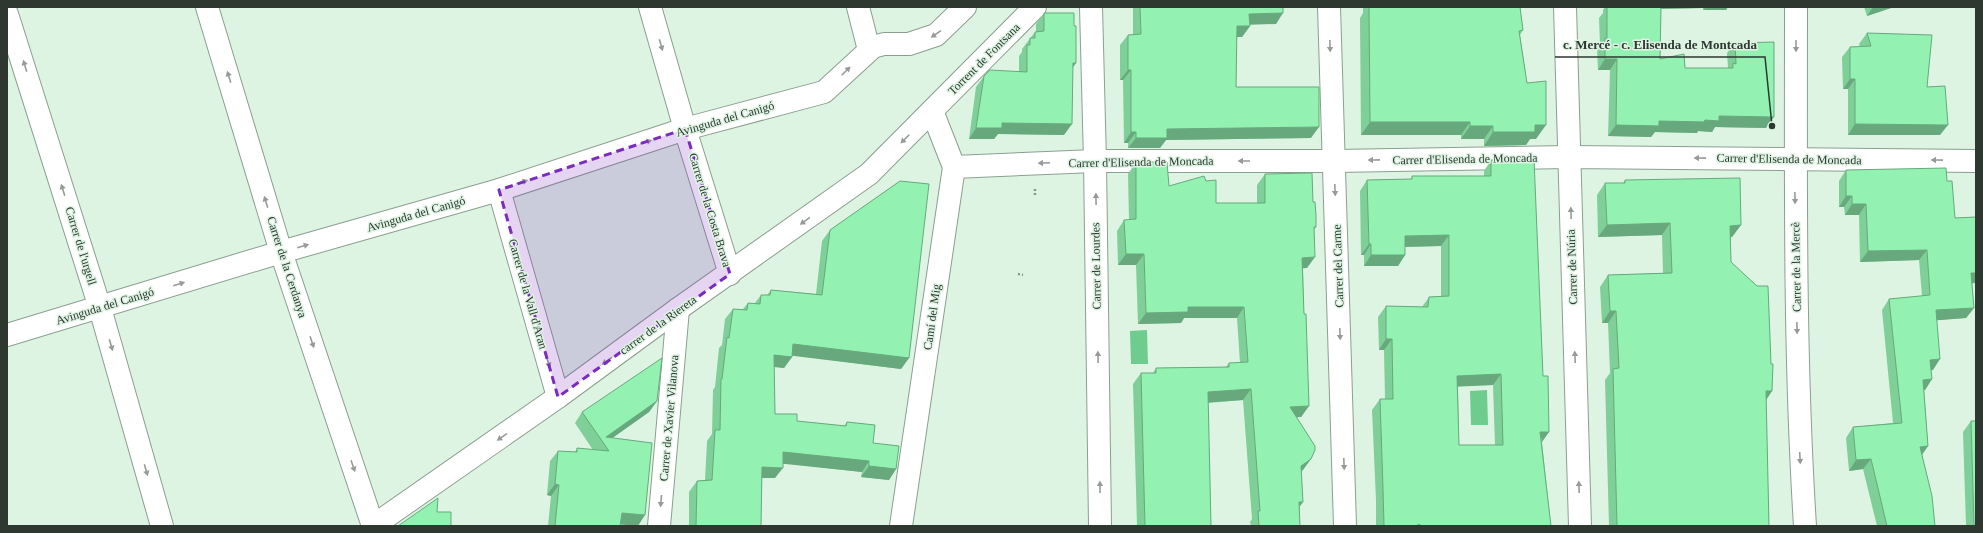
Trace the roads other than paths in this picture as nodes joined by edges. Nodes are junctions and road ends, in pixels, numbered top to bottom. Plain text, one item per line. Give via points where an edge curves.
1 (207, 7) edge
2 (650, 7) edge
3 (858, 7) edge
4 (965, 7) edge
5 (1035, 7) edge
6 (1091, 7) edge
7 (1329, 7) edge
8 (1565, 7) edge
9 (1796, 7) edge
10 (7, 14) edge
11 (869, 50) junction
12 (932, 111) junction
13 (685, 130) junction
14 (1569, 157) junction
15 (1795, 159) junction
16 (1095, 161) junction
17 (1335, 161) junction
18 (1976, 161) edge
19 (954, 167) junction
20 (499, 190) junction
21 (282, 252) junction
22 (730, 274) junction
23 (100, 308) junction
24 (678, 309) junction
25 (7, 335) edge
26 (558, 398) junction
27 (162, 526) edge
28 (373, 526) edge
29 (659, 526) edge
30 (901, 526) edge
31 (1100, 526) edge
32 (1345, 526) edge
33 (1580, 526) edge
34 (1804, 526) edge

21 -> 1 street, Carrer de la Cerdanya
2 -> 13 street, Carrer de la Costa Brava
3 - 11 street
4 -> 11 street via 936,35 909,44 884,44
5 - 12 street, Torrent de Fontsana
6 - 16 street, Carrer de Lourdes
7 -> 17 street, Carrer del Carme
8 - 14 street, Carrer de Núria
9 -> 15 street, Carrer de la Mercè
23 -> 10 street, Carrer de l'urgell
13 -> 11 street, Avinguda del Canigó via 824,92
12 - 19 street, Camí del Mig
12 -> 22 street, carrer de la Riereta via 869,174
20 -> 13 street, Avinguda del Canigó
13 - 22 street, Carrer de la Costa Brava
15 -> 14 street, Carrer d'Elisenda de Moncada
14 -> 17 street, Carrer d'Elisenda de Moncada
33 -> 14 street, Carrer de Núria
18 -> 15 street, Carrer d'Elisenda de Moncada
15 -> 34 street, Carrer de la Mercè via 1798,421
17 -> 16 street, Carrer d'Elisenda de Moncada
16 -> 19 street, Carrer d'Elisenda de Moncada
31 -> 16 street, Carrer de Lourdes
17 -> 32 street, Carrer del Carme
19 - 30 street, Camí del Mig
21 -> 20 street, Avinguda del Canigó
20 -> 26 street, Carrer de la Vall d'Aran
23 -> 21 street, Avinguda del Canigó
21 -> 28 street, Carrer de la Cerdanya
22 - 24 street, carrer de la Riereta
23 - 25 street, Avinguda del Canigó
23 -> 27 street, Carrer de l'urgell
24 -> 26 street, carrer de la Riereta
24 -> 29 street, Carrer de Xavier Vilanova
26 -> 28 street, carrer de la Riereta

